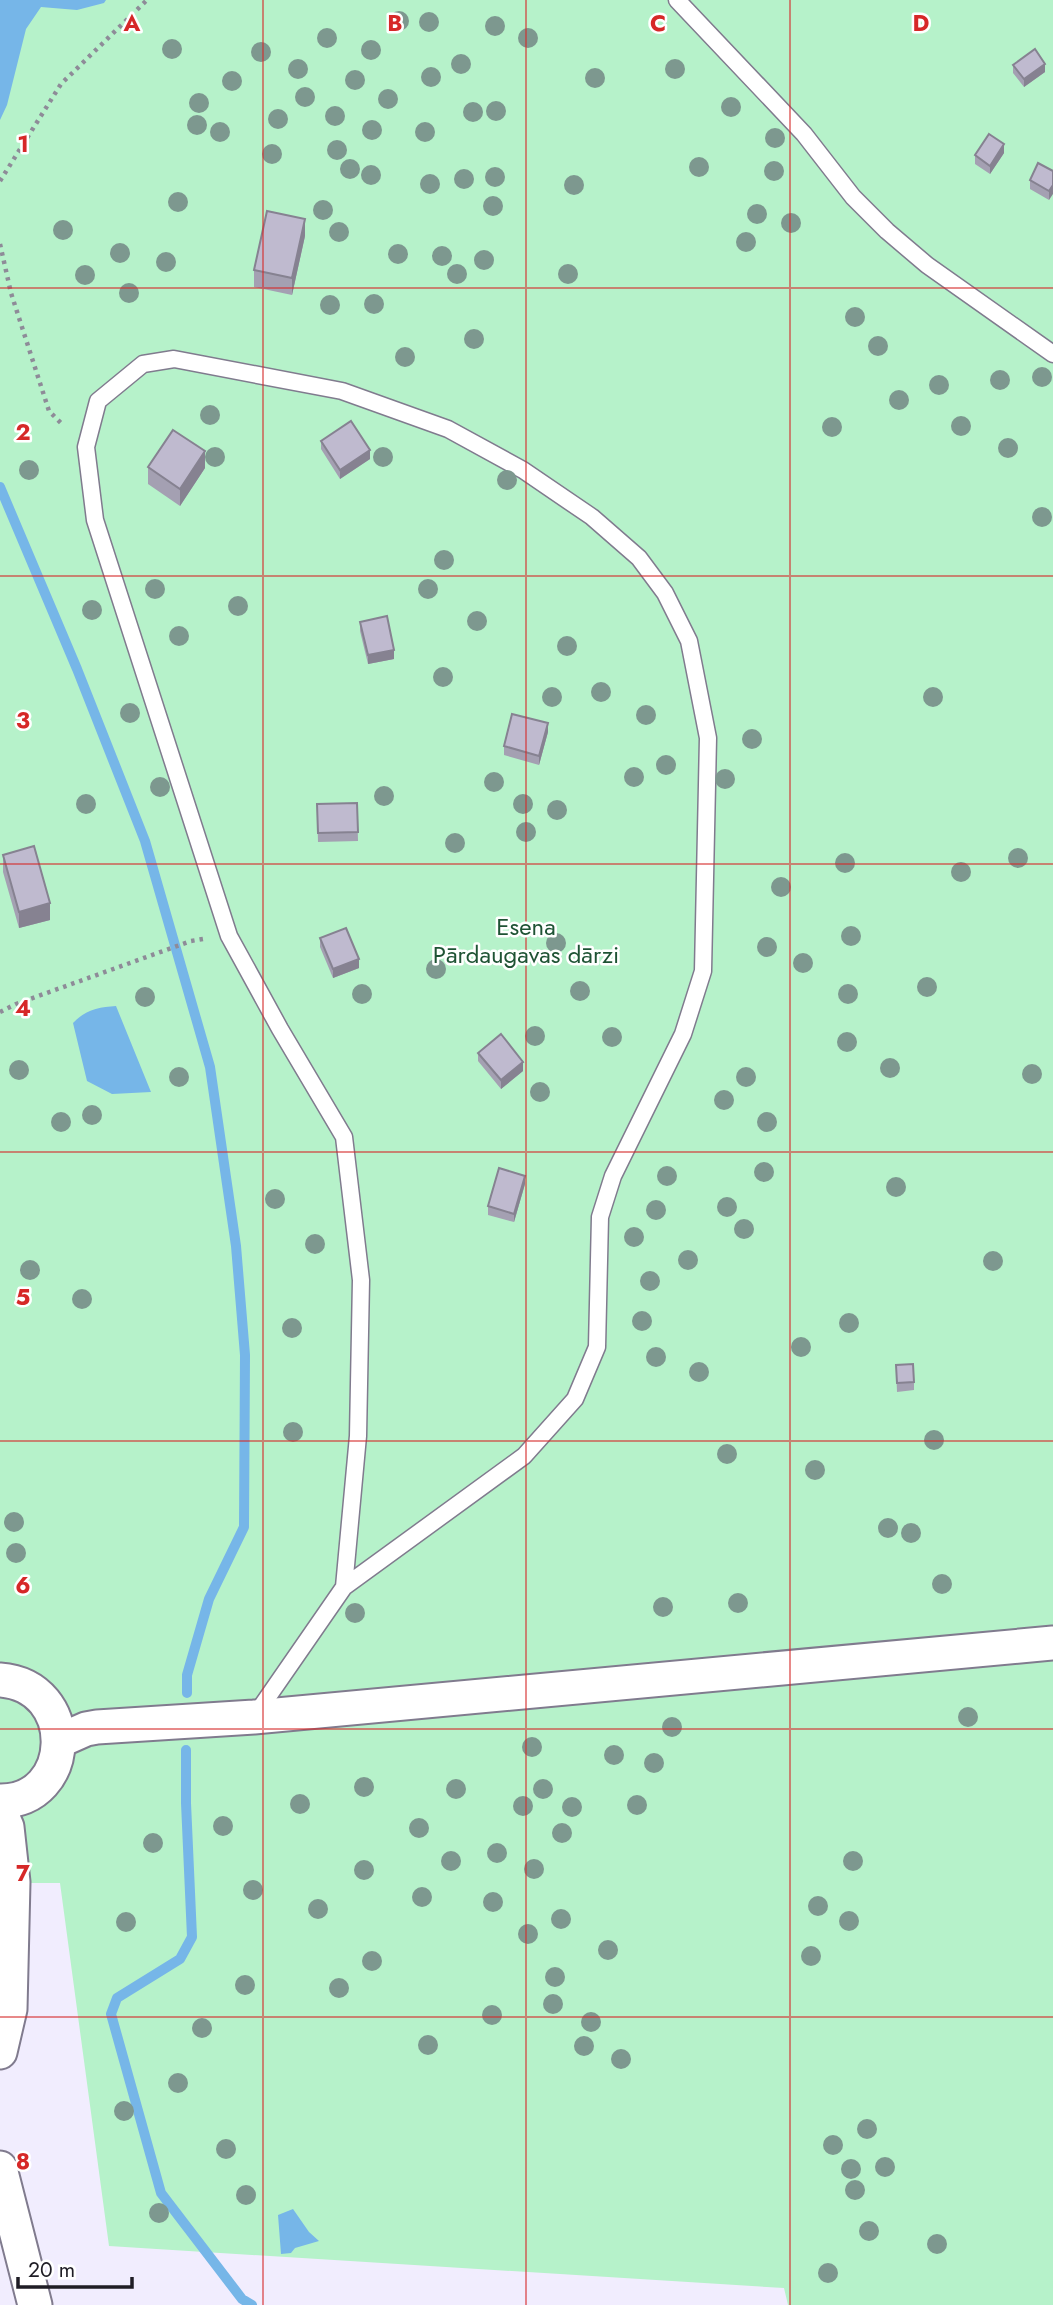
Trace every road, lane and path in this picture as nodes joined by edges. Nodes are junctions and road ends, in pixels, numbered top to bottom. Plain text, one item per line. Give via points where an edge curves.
1 (147, 0) edge
2 (677, 0) edge
3 (0, 181) edge
4 (0, 244) edge
5 (1053, 354) edge
6 (86, 447) junction
7 (191, 941) dead end
8 (0, 1012) edge
9 (344, 1587) junction
10 (1053, 1643) edge
11 (2, 1676) edge
12 (254, 1717) junction
13 (57, 1731) junction
14 (5, 1810) edge
15 (0, 2052) edge
16 (0, 2168) edge
17 (35, 2305) edge

1 - 3 path via 61,84
2 - 5 lane via 804,134 853,197 887,231 927,265
4 - 6 path via 49,411
6 - 9 lane via 95,520 229,936 344,1137 361,1280 358,1436
6 - 9 lane via 98,401 143,364 174,359 342,391 448,429 523,470 592,517 639,558 665,593 689,641 708,738 703,971 683,1034 613,1176 600,1217 597,1347 575,1399 524,1456
7 - 8 path
9 - 12 lane
10 - 12 street
11 - 13 street via 43,1699 54,1715
12 - 13 street
13 - 14 street via 58,1752 51,1770 40,1785
14 - 15 street via 13,1882 10,2008
16 - 17 street

